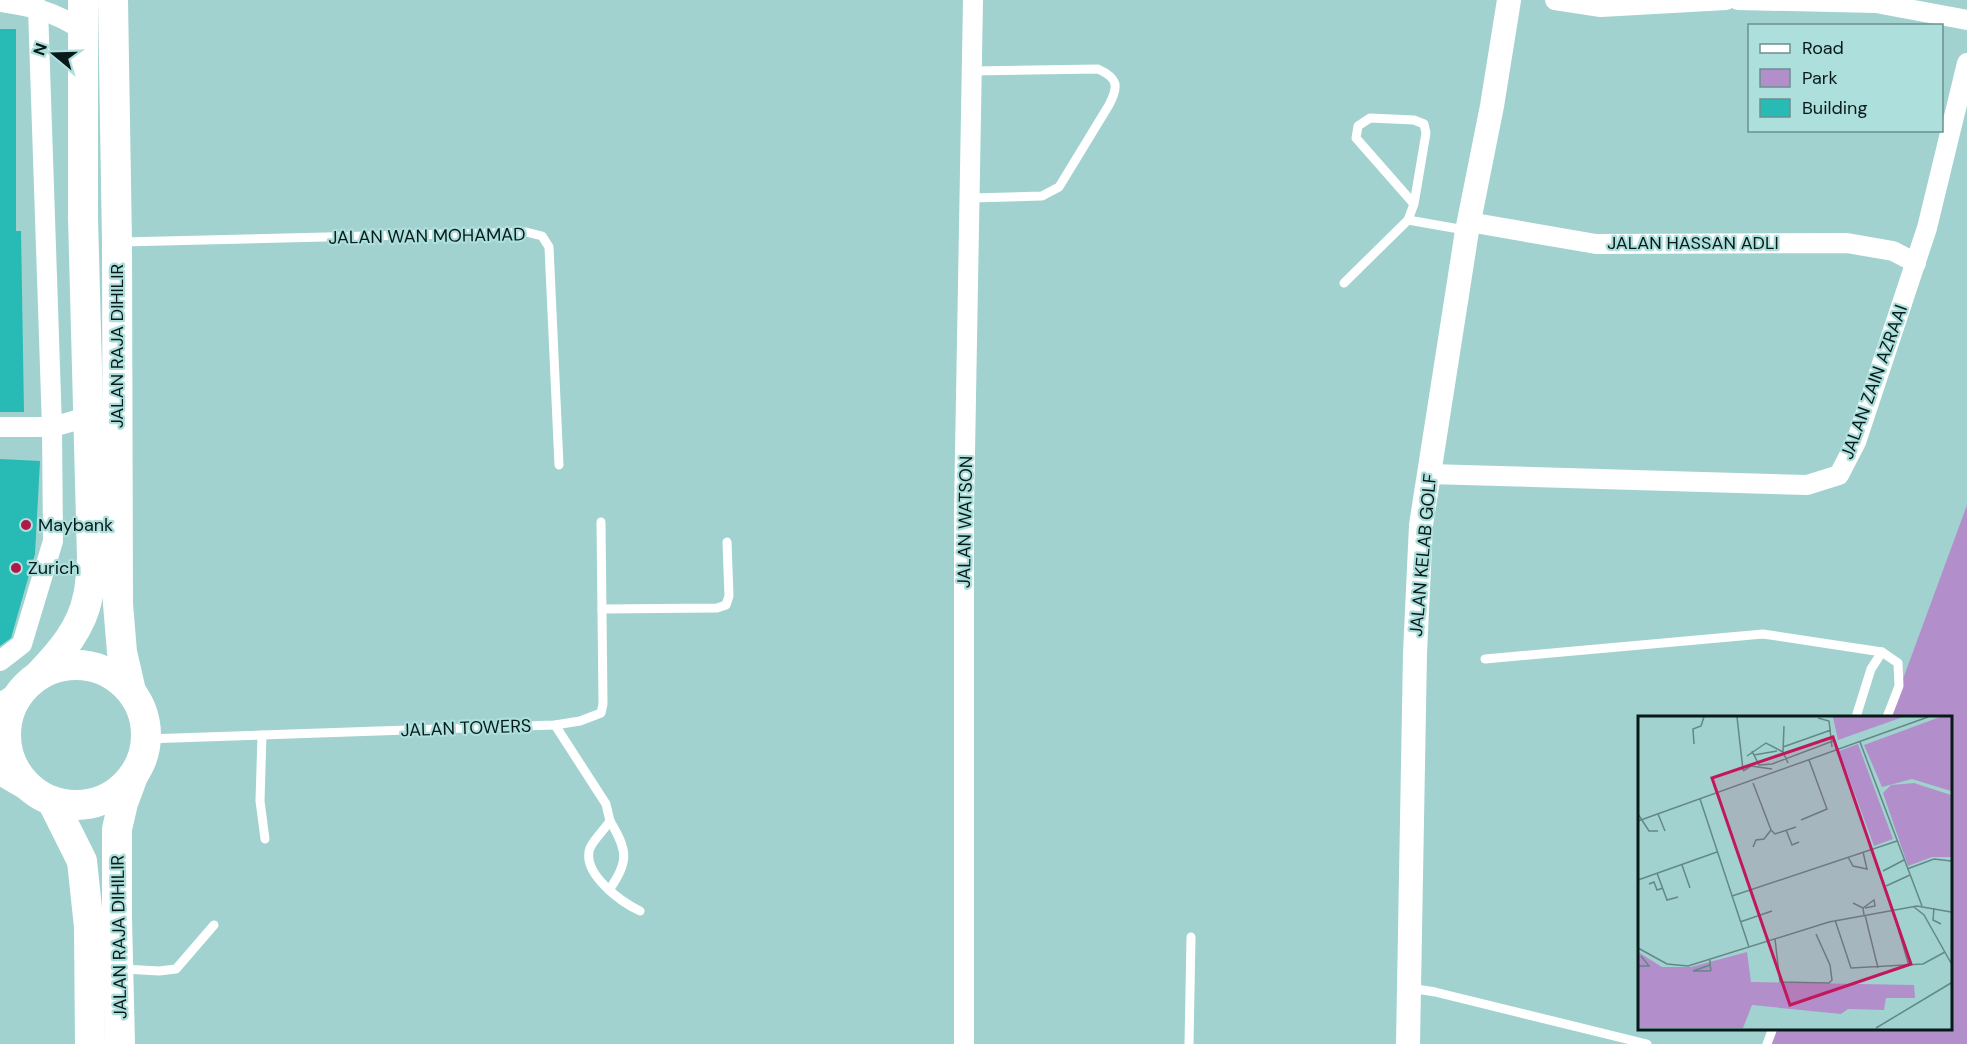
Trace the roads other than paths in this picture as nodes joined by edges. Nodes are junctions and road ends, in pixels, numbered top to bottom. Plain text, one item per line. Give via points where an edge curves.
1 (61, 0) edge
2 (83, 0) edge
3 (113, 0) edge
4 (973, 0) edge
5 (1509, 0) edge
6 (1555, 0) edge
7 (1726, 0) edge
8 (1738, 0) edge
9 (0, 2) edge
10 (38, 8) junction
11 (1967, 20) edge
12 (82, 30) junction
13 (1967, 63) edge
14 (972, 71) junction
15 (971, 198) junction
16 (1414, 204) junction
17 (1408, 220) junction
18 (1468, 226) junction
19 (117, 243) junction
20 (1916, 263) junction
21 (1344, 283) dead end
22 (88, 417) junction
23 (0, 426) edge
24 (52, 427) junction
25 (559, 465) dead end
26 (1428, 474) junction
27 (601, 522) dead end
28 (727, 542) dead end
29 (602, 609) junction
30 (1882, 652) junction
31 (1485, 659) dead end
32 (0, 661) edge
33 (39, 675) junction
34 (131, 691) junction
35 (9, 702) edge
36 (1856, 716) edge
37 (1887, 716) edge
38 (555, 725) junction
39 (262, 735) junction
40 (146, 739) junction
41 (0, 771) edge
42 (133, 776) junction
43 (41, 795) junction
44 (610, 821) junction
45 (265, 839) dead end
46 (609, 890) junction
47 (640, 911) dead end
48 (214, 925) dead end
49 (1191, 937) dead end
50 (118, 968) junction
51 (1409, 988) junction
52 (1773, 1029) edge
53 (90, 1044) edge
54 (120, 1044) edge
55 (964, 1044) edge
56 (1189, 1044) edge
57 (1408, 1044) edge
58 (1647, 1044) edge
59 (1767, 1044) edge

1 - 10 street
2 - 12 main road, JALAN RAJA DIHILIR
3 - 19 main road, JALAN RAJA DIHILIR
4 - 14 street, JALAN WATSON
5 - 18 street, JALAN KELAB GOLF
6 - 7 street via 1600,7
8 - 11 street via 1876,3
9 - 10 street
10 - 12 street
10 - 24 street
12 - 22 main road, JALAN RAJA DIHILIR
13 - 20 street, JALAN ZAIN AZRAAI
14 - 15 street, JALAN WATSON
14 - 15 lane via 1098,69 1108,73 1116,86 1109,105 1059,187 1042,196
15 - 55 street, JALAN WATSON via 964,510
16 - 16 lane via 1356,138 1358,126 1370,118 1424,124 1426,133
16 - 17 lane
17 - 18 lane
17 - 21 lane
18 - 20 street, JALAN HASSAN ADLI via 1596,244 1847,243 1893,251
18 - 26 street, JALAN KELAB GOLF
19 - 25 lane, JALAN WAN MOHAMAD via 526,232 542,236 549,247
19 - 34 main road, JALAN RAJA DIHILIR via 118,603 122,652
20 - 26 street, JALAN ZAIN AZRAAI via 1856,442 1839,475 1807,485
22 - 24 street
22 - 33 main road, JALAN RAJA DIHILIR via 92,558 88,596 80,623 61,652
23 - 24 street
24 - 32 street via 53,541 22,644
26 - 51 street, JALAN KELAB GOLF via 1415,653
27 - 29 lane
28 - 29 lane via 726,605
29 - 38 lane via 601,713
30 - 31 lane via 1763,634
30 - 36 lane via 1870,669
30 - 37 lane via 1898,663 1899,686
33 - 34 main road via 78,664 116,677
33 - 35 main road
34 - 40 main road via 140,706
35 - 43 main road via 8,754 16,773
38 - 39 lane, JALAN TOWERS
38 - 44 lane, JALAN TOWERS via 606,804
39 - 40 lane, JALAN TOWERS
39 - 45 lane via 260,801
40 - 42 main road
41 - 43 main road
42 - 43 main road via 117,792 97,802 74,806
42 - 50 main road, JALAN RAJA DIHILIR via 117,829
43 - 53 main road, JALAN RAJA DIHILIR via 82,861 89,927
44 - 46 lane, JALAN TOWERS via 624,853 624,865
44 - 46 lane via 591,846 588,858 594,873
46 - 47 lane
48 - 50 lane via 176,969
49 - 56 lane
50 - 54 main road, JALAN RAJA DIHILIR
51 - 57 street, JALAN KELAB GOLF
51 - 58 lane
52 - 59 lane

